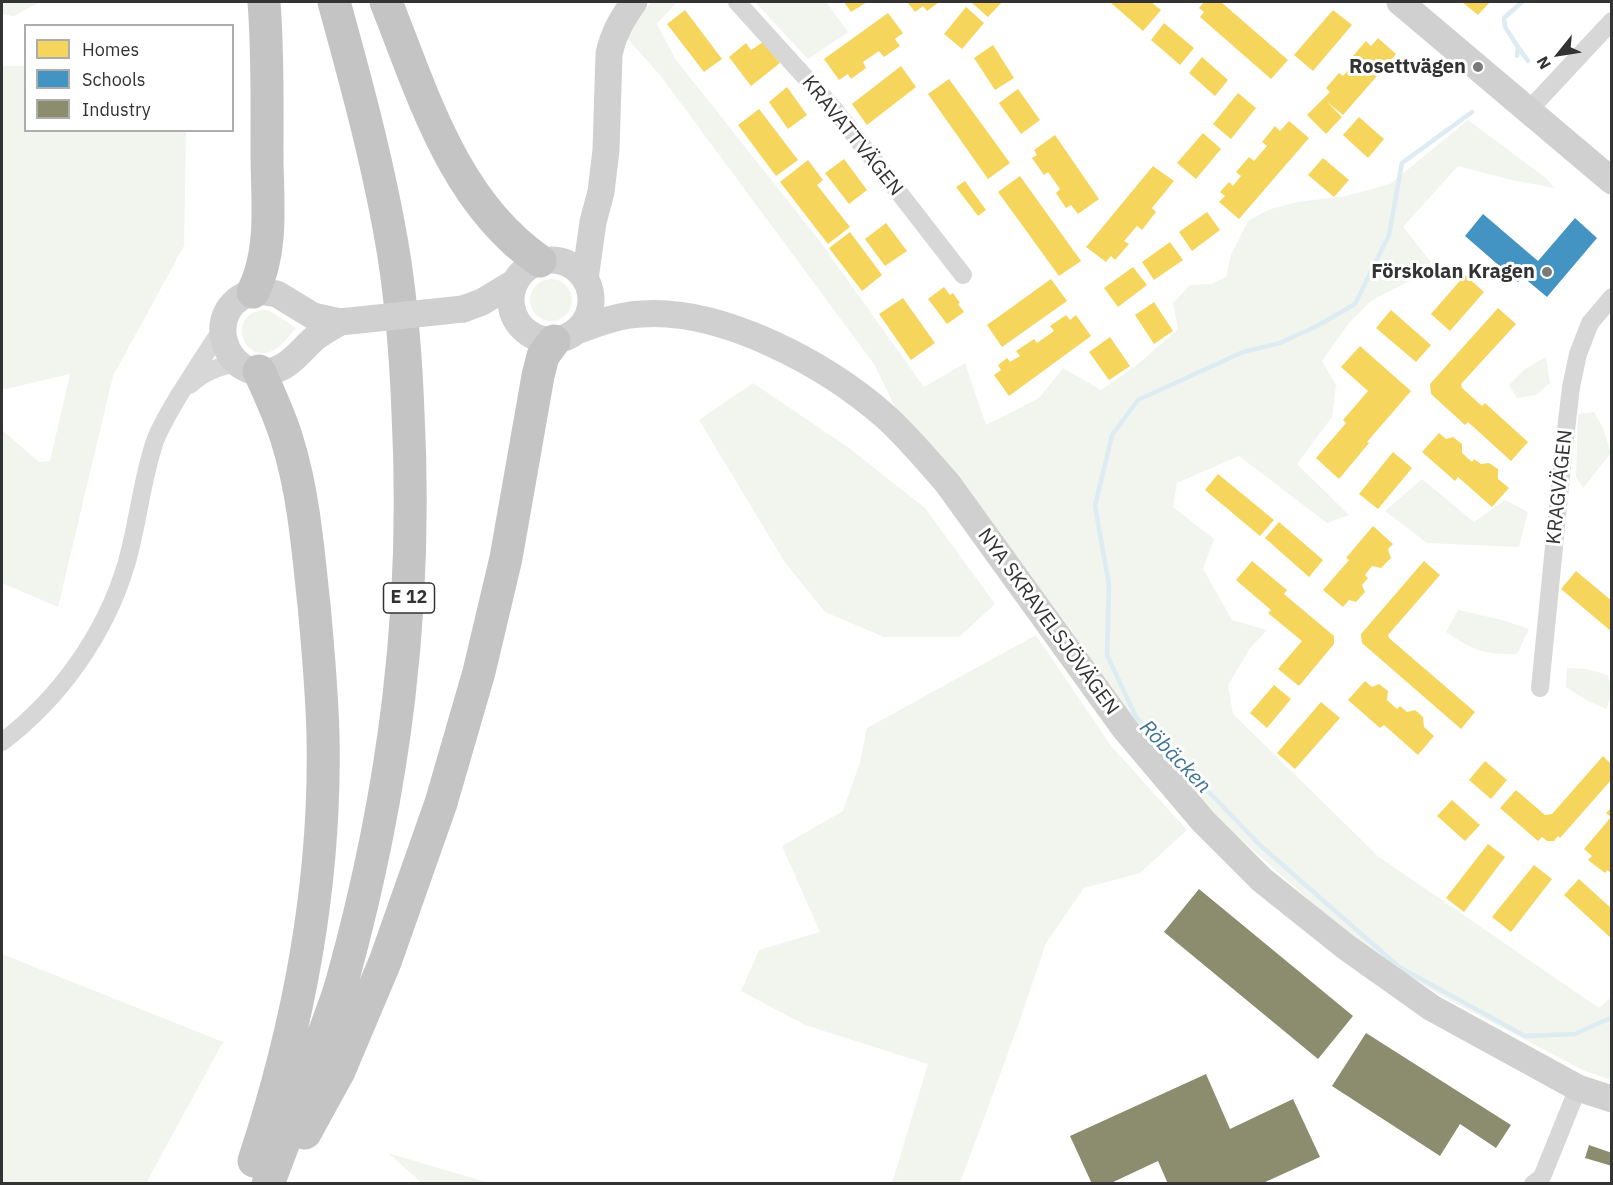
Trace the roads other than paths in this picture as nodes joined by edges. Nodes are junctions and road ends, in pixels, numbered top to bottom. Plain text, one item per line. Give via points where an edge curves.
1 (264, 2) edge
2 (334, 2) edge
3 (347, 2) edge
4 (386, 2) edge
5 (634, 2) edge
6 (737, 2) edge
7 (1400, 2) edge
8 (1611, 21) edge
9 (1529, 110) junction
10 (1611, 181) edge
11 (592, 222) junction
12 (551, 261) junction
13 (963, 275) dead end
14 (515, 282) junction
15 (588, 287) junction
16 (253, 292) junction
17 (1611, 297) edge
18 (463, 309) junction
19 (640, 314) junction
20 (516, 321) junction
21 (340, 322) junction
22 (223, 328) junction
23 (566, 335) junction
24 (248, 367) junction
25 (178, 398) junction
26 (1540, 688) dead end
27 (2, 742) edge
28 (1578, 1088) junction
29 (1611, 1100) edge
30 (298, 1146) junction
31 (246, 1184) edge
32 (268, 1184) edge
33 (282, 1184) edge
34 (1533, 1184) edge

1 - 16 highway via 267,246
2 - 32 highway, E 12 via 382,193 405,347 411,520 408,611 401,696 372,866 342,982
3 - 30 highway, E 12 via 395,189 414,314 424,442 422,611 384,871 353,987
4 - 12 highway via 455,165 506,233 524,250
5 - 11 main road via 619,24 609,54 606,150 601,192
6 - 13 street, KRAVATTVÄGEN via 834,109
7 - 9 main road
8 - 9 street
9 - 10 main road
11 - 12 main road via 580,242
11 - 15 main road
12 - 14 main road via 528,267
12 - 15 main road via 575,268
14 - 18 main road
14 - 20 main road via 511,304
15 - 19 main road, NYA SKRAVELSJÖVÄGEN via 617,309
15 - 23 main road via 589,314
16 - 21 main road via 277,294 313,316
16 - 22 main road via 231,306
17 - 26 street, KRAGVÄGEN via 1590,323 1571,387
18 - 20 main road via 486,311
18 - 21 main road, bridge
19 - 23 main road, NYA SKRAVELSJÖVÄGEN via 610,319
19 - 28 main road, NYA SKRAVELSJÖVÄGEN via 706,320 775,346 822,371 885,417 948,484 1125,729 1203,821 1262,880 1432,1008
20 - 23 main road via 535,338
21 - 24 main road via 284,366 267,372
22 - 24 main road via 224,343
22 - 25 street
23 - 30 highway via 543,356 506,558 479,672 441,803 385,962 339,1071
24 - 25 street via 221,366 207,372
24 - 31 highway via 280,418 299,490 319,656 323,737 320,836 296,1010 272,1108
25 - 27 street via 155,441 126,566 85,654 56,692
28 - 29 main road, NYA SKRAVELSJÖVÄGEN
28 - 34 street via 1542,1177
30 - 33 highway, E 12

